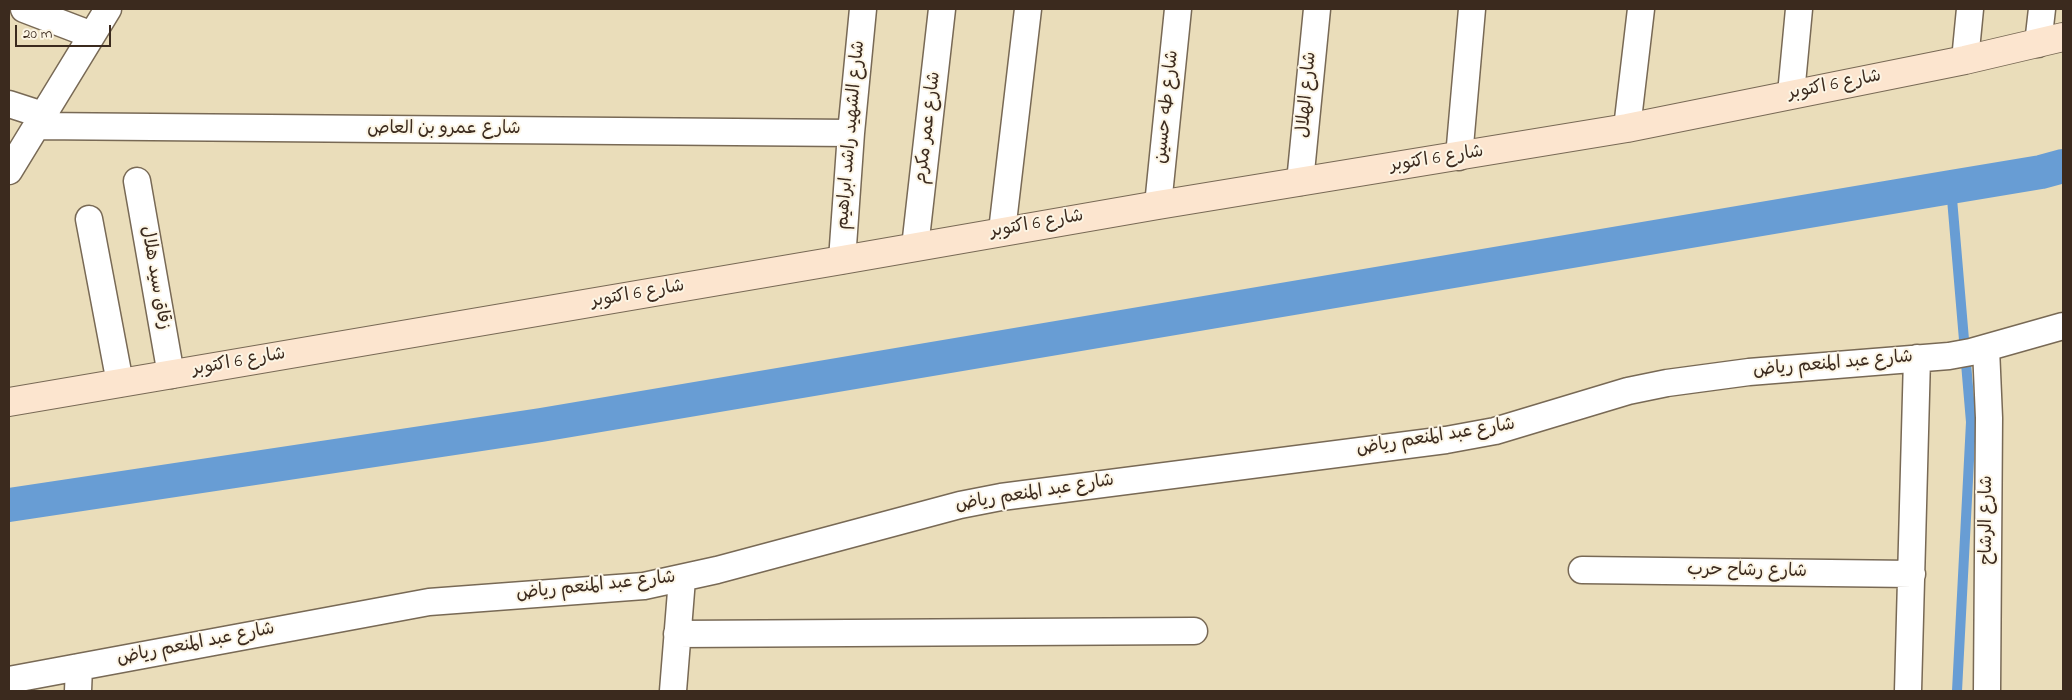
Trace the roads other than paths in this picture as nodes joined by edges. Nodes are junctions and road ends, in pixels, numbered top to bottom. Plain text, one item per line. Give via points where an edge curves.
1 (24, 9) edge
2 (108, 9) edge
3 (863, 9) edge
4 (942, 9) edge
5 (1028, 9) edge
6 (1178, 9) edge
7 (1317, 9) edge
8 (1472, 9) edge
9 (1641, 9) edge
10 (1799, 9) edge
11 (1970, 9) edge
12 (2042, 9) edge
13 (92, 35) junction
14 (2051, 41) edge
15 (1966, 60) junction
16 (1791, 94) junction
17 (9, 104) edge
18 (40, 120) junction
19 (1628, 128) junction
20 (851, 133) junction
21 (1459, 157) junction
22 (9, 171) edge
23 (137, 181) dead end
24 (1300, 182) junction
25 (1158, 205) junction
26 (89, 219) dead end
27 (1002, 231) junction
28 (915, 247) junction
29 (842, 260) junction
30 (2063, 326) edge
31 (1978, 350) junction
32 (1921, 358) junction
33 (171, 375) junction
34 (120, 383) junction
35 (9, 402) edge
36 (1582, 570) dead end
37 (1912, 574) junction
38 (682, 579) junction
39 (1194, 631) dead end
40 (677, 634) junction
41 (79, 679) edge
42 (9, 680) edge
43 (673, 691) edge
44 (1908, 691) edge
45 (1987, 691) edge

1 - 13 street
2 - 13 street
3 - 20 street, شارع الشهيد راشد ابراهيم
4 - 28 street, شارع عمر مكرم
5 - 27 street
6 - 25 street, شارع طه حسين
7 - 24 street, شارع الهلال
8 - 21 street
9 - 19 street
10 - 16 street
11 - 15 street
12 - 14 street
13 - 18 street
14 - 15 main road, شارع 6 اكتوبر
15 - 16 main road, شارع 6 اكتوبر
16 - 19 main road, شارع 6 اكتوبر
17 - 18 street, شارع عمرو بن العاص
18 - 20 street, شارع عمرو بن العاص
18 - 22 street
19 - 21 main road, شارع 6 اكتوبر
20 - 29 street, شارع الشهيد راشد ابراهيم
21 - 24 main road, شارع 6 اكتوبر
23 - 33 street, زقاق سيد هلال
24 - 25 main road, شارع 6 اكتوبر
25 - 27 main road, شارع 6 اكتوبر
26 - 34 street
27 - 28 main road, شارع 6 اكتوبر
28 - 29 main road, شارع 6 اكتوبر
29 - 33 main road, شارع 6 اكتوبر
30 - 31 street, شارع عبد المنعم رياض
31 - 32 street, شارع عبد المنعم رياض
31 - 45 street, شارع الرشاح via 1988,418
32 - 37 street
32 - 38 street, شارع عبد المنعم رياض via 1708,376 1628,391 1504,429 1446,440 1001,497
33 - 34 main road, شارع 6 اكتوبر
34 - 35 main road, شارع 6 اكتوبر
36 - 37 street, شارع رشاح حرب
37 - 44 street
38 - 40 street
38 - 41 street, شارع عبد المنعم رياض via 604,590 429,602
39 - 40 street
40 - 43 street
41 - 42 street, شارع عبد المنعم رياض

